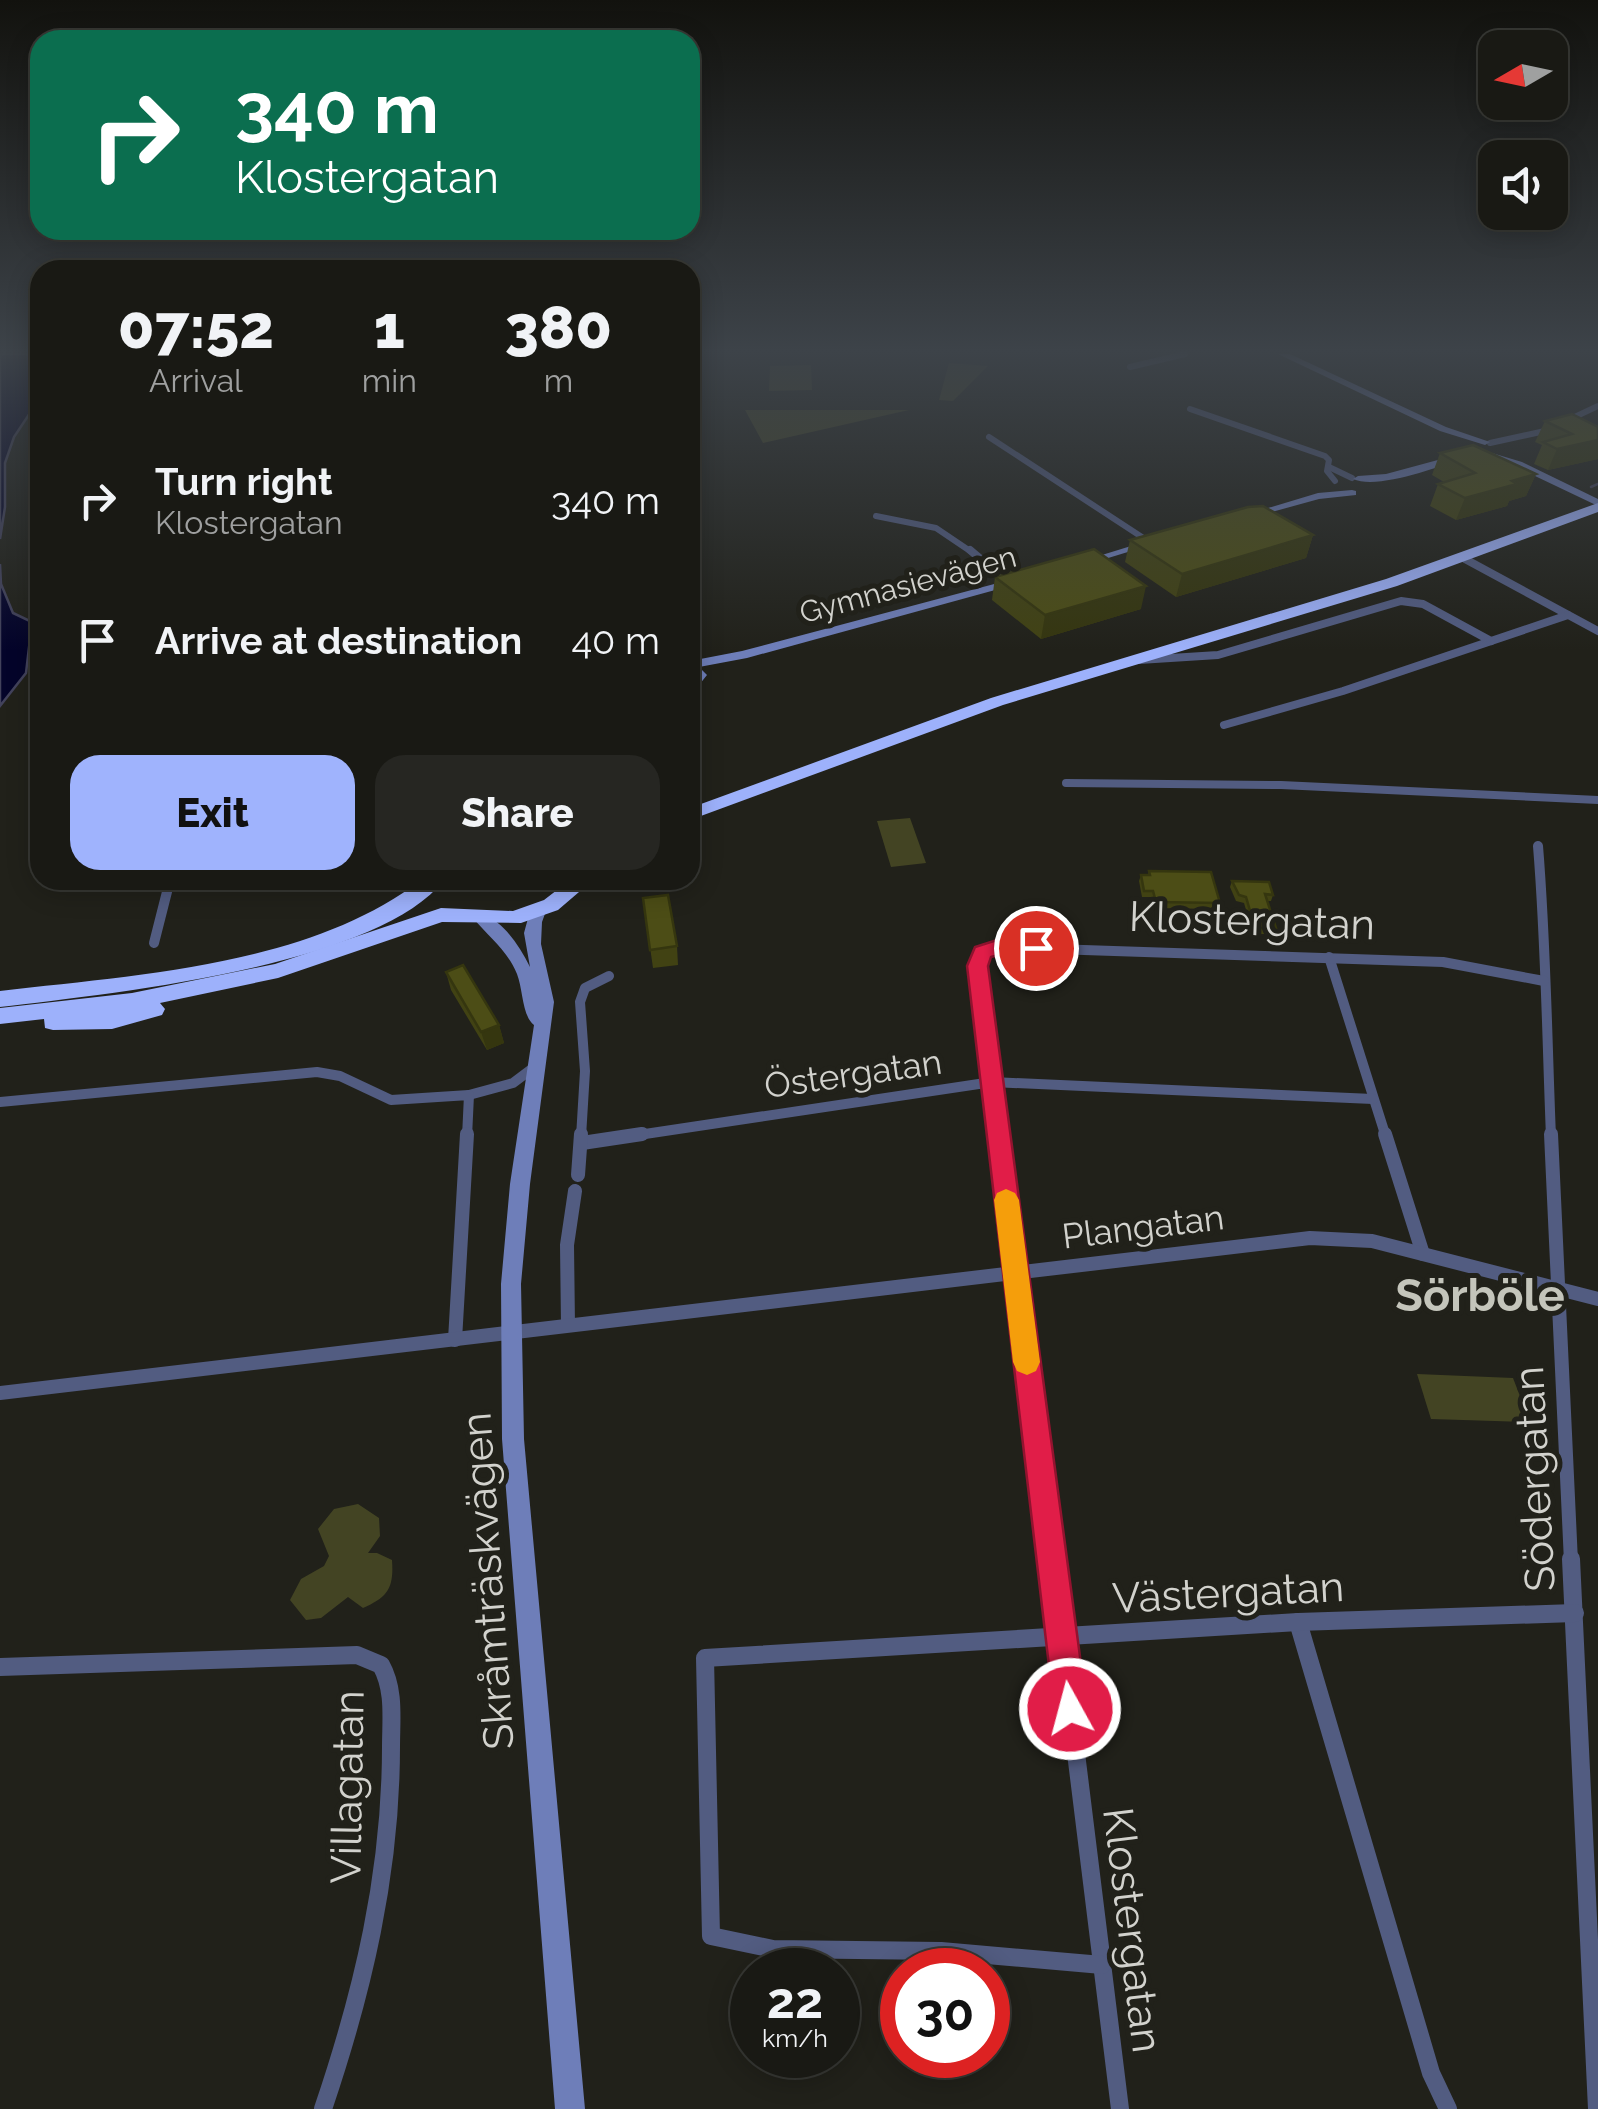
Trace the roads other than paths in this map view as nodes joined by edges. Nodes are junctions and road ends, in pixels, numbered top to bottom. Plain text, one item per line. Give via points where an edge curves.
1 (1013, 452) edge
2 (1317, 452) edge
3 (1482, 452) edge
4 (1485, 452) edge
5 (1328, 467) junction
6 (1386, 476) junction
7 (1355, 478) junction
8 (1335, 482) junction
9 (1369, 490) junction
10 (1352, 493) junction
11 (1318, 496) junction
12 (1598, 504) edge
13 (876, 516) dead end
14 (1230, 521) edge
15 (1166, 539) edge
16 (1152, 543) junction
17 (1465, 558) junction
18 (1076, 564) edge
19 (1026, 578) edge
20 (1009, 583) junction
21 (1568, 616) junction
22 (1598, 631) edge
23 (1491, 641) junction
24 (743, 656) junction
25 (1130, 660) junction
26 (700, 663) edge
27 (700, 680) edge
28 (1224, 725) dead end
29 (1066, 782) dead end
30 (750, 796) junction
31 (1598, 800) edge
32 (700, 811) edge
33 (700, 820) edge
34 (1538, 846) dead end
35 (167, 890) edge
36 (420, 890) edge
37 (443, 890) edge
38 (565, 890) edge
39 (538, 912) junction
40 (479, 918) junction
41 (154, 943) dead end
42 (1329, 957) junction
43 (609, 976) dead end
44 (1544, 981) junction
45 (4, 1010) edge
46 (538, 1056) junction
47 (992, 1082) junction
48 (468, 1095) junction
49 (1373, 1099) junction
50 (0, 1102) edge
51 (582, 1142) junction
52 (578, 1175) dead end
53 (576, 1191) dead end
54 (1423, 1254) junction
55 (1015, 1273) junction
56 (1559, 1288) junction
57 (1598, 1299) edge
58 (568, 1325) junction
59 (511, 1331) junction
60 (455, 1340) junction
61 (0, 1393) edge
62 (1576, 1612) junction
63 (1298, 1622) junction
64 (1062, 1635) junction
65 (0, 1667) edge
66 (1102, 1966) junction
67 (322, 2109) edge
68 (570, 2109) edge
69 (1120, 2109) edge
70 (1448, 2109) edge
71 (1597, 2109) edge

1 - 16 street
2 - 5 street
3 - 6 street
4 - 12 street
5 - 7 street
5 - 8 street
6 - 7 street
6 - 9 street
7 - 8 street
7 - 9 street
8 - 10 street
8 - 11 street
9 - 10 street
10 - 11 street
11 - 14 street
12 - 17 highway
13 - 20 street via 939,527
15 - 16 street
16 - 18 street
17 - 21 street
17 - 25 highway
19 - 20 street, Gymnasievägen
20 - 24 street, Gymnasievägen
21 - 22 street
21 - 23 street
23 - 25 street via 1424,604 1401,600 1218,656
23 - 28 street
24 - 26 street, Gymnasievägen
24 - 27 street, Gymnasievägen
25 - 30 highway via 972,710
29 - 31 street via 1282,784
30 - 32 highway
30 - 33 highway
34 - 44 street, Södergatan
35 - 41 street
36 - 45 highway via 377,920 308,946
37 - 40 highway via 453,906
38 - 39 highway
39 - 40 highway
39 - 46 street, Skråmträskvägen via 531,936 545,986
40 - 45 highway via 441,915 112,1022 50,1022
40 - 46 street, Skråmträskvägen via 505,938 530,984
42 - 44 street, Klostergatan via 1443,962
42 - 47 street, Klostergatan via 997,947 982,952 978,966
42 - 49 street
43 - 51 street via 586,988 580,1002
44 - 56 street, Södergatan
46 - 48 street via 513,1083
46 - 59 street, Skråmträskvägen via 520,1184
47 - 49 street, Östergatan
47 - 51 street, Östergatan
47 - 55 street, Klostergatan
48 - 50 street via 378,1098 346,1076 316,1072
48 - 60 street
49 - 54 street
51 - 52 street
53 - 58 street via 567,1246
54 - 55 street, Plangatan via 1372,1241 1310,1238
54 - 56 street, Plangatan
55 - 58 street, Plangatan
55 - 64 street, Klostergatan
56 - 57 street, Plangatan
56 - 62 street, Södergatan
58 - 59 street, Plangatan
59 - 60 street, Plangatan
59 - 68 street, Skråmträskvägen via 518,1490
60 - 61 street, Plangatan
62 - 63 street, Västergatan
62 - 71 street, Södergatan
63 - 64 street, Västergatan
63 - 70 street via 1431,2073
64 - 66 street, Klostergatan
64 - 66 street, Västergatan via 705,1658 710,1936 785,1948 960,1952
65 - 67 street, Villagatan via 357,1655 383,1666 392,1760 385,1873 356,2008
66 - 69 street, Klostergatan

